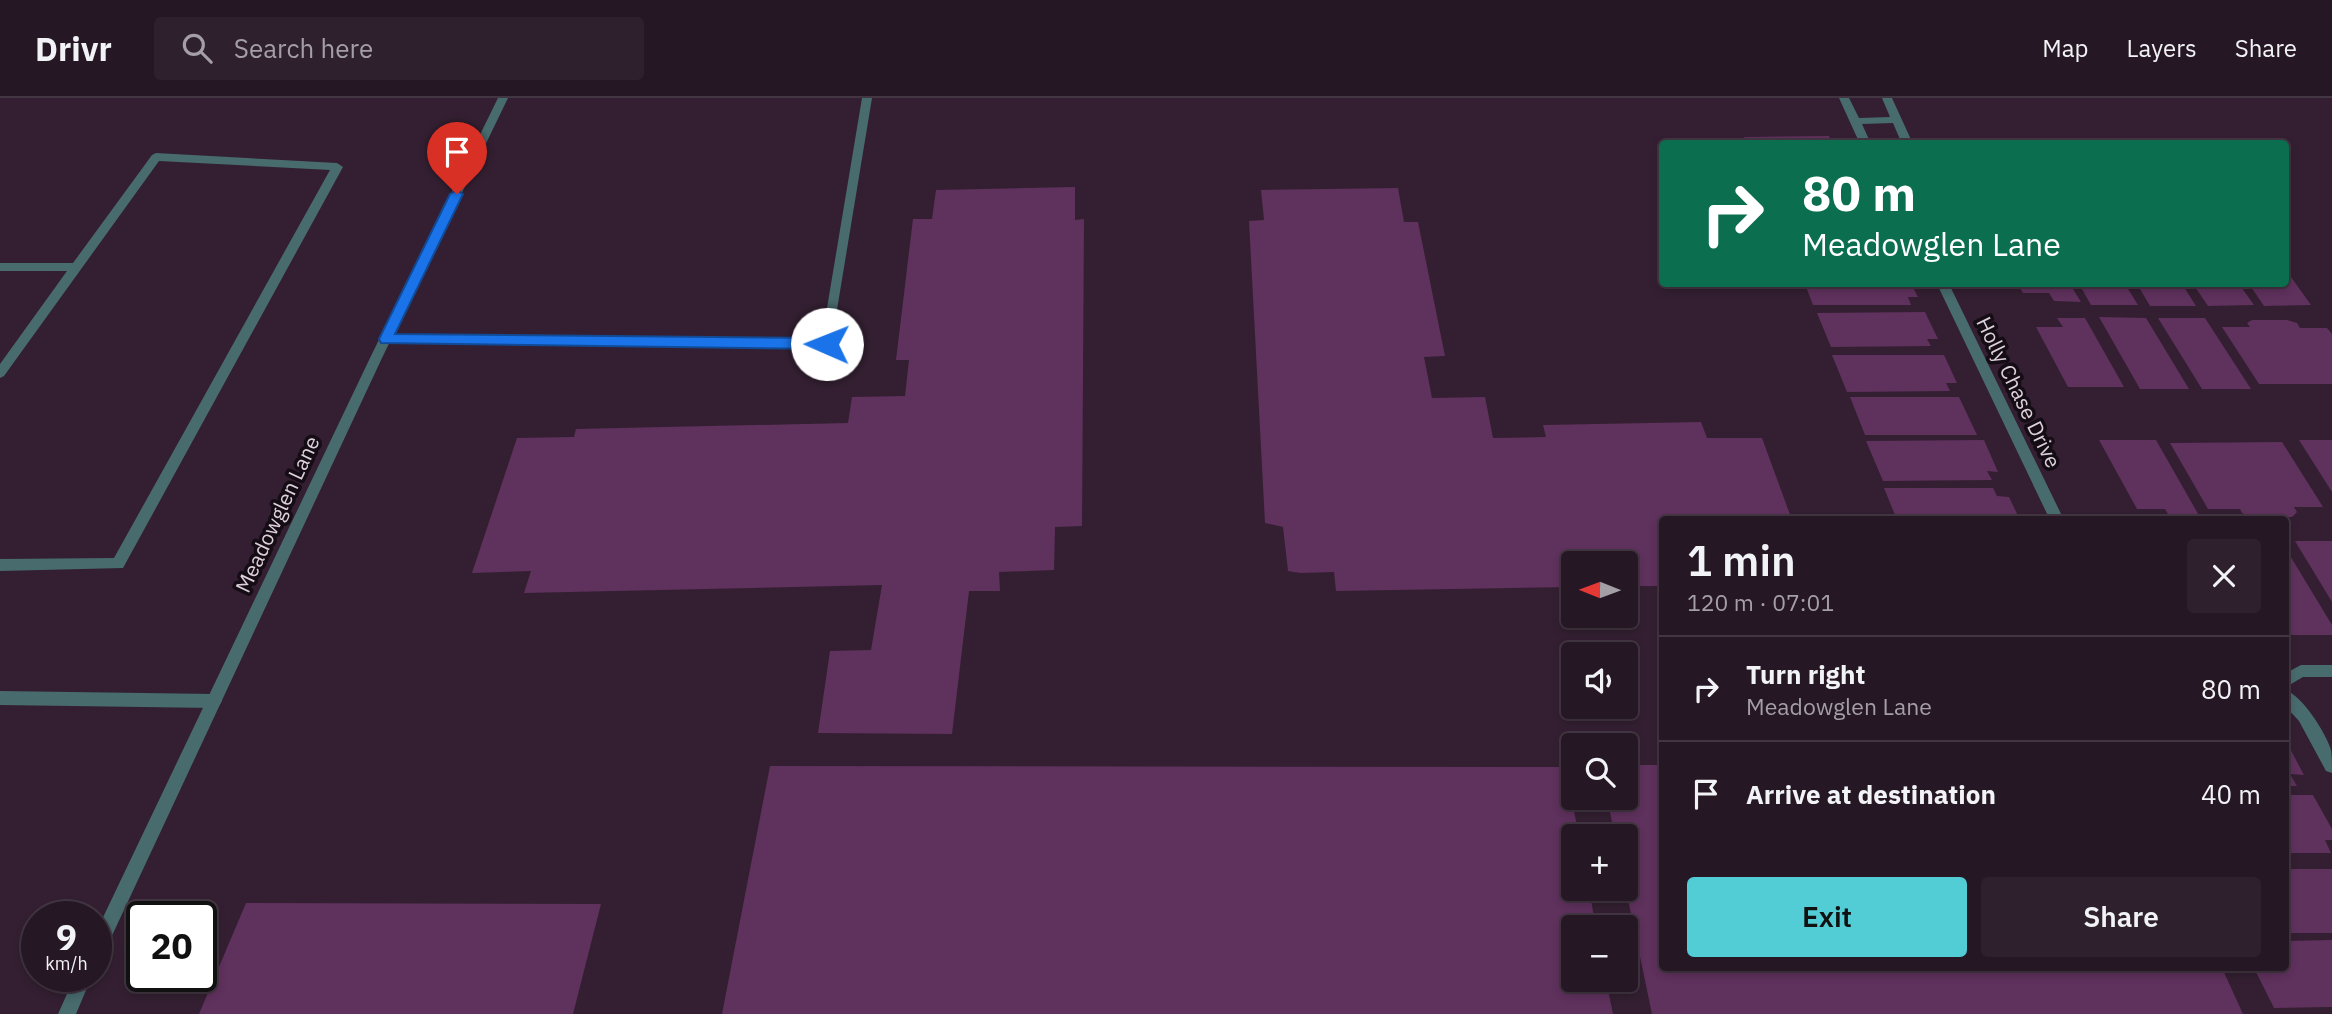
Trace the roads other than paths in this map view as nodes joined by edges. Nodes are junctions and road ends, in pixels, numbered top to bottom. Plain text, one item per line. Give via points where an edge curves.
1 (503, 98) edge
2 (867, 98) edge
3 (1844, 98) edge
4 (1887, 98) edge
5 (1898, 120) junction
6 (1855, 121) junction
7 (1864, 140) edge
8 (1907, 140) edge
9 (0, 267) edge
10 (77, 267) junction
11 (1944, 287) edge
12 (386, 339) junction
13 (0, 373) edge
14 (2055, 516) edge
15 (0, 565) edge
16 (2332, 671) edge
17 (2289, 679) edge
18 (0, 698) edge
19 (214, 701) junction
20 (2289, 701) edge
21 (2332, 766) edge
22 (112, 917) edge
23 (76, 992) edge
24 (66, 1014) edge

1 - 12 street, Meadowglen Lane
2 - 12 street via 827,344
3 - 6 street
4 - 5 street
5 - 6 street
5 - 8 street
6 - 7 street
9 - 10 street
10 - 13 street
10 - 15 street via 156,157 337,167 118,564
11 - 14 street, Holly Chase Drive
12 - 19 street, Meadowglen Lane
16 - 17 street via 2301,671
18 - 19 street
19 - 22 street, Meadowglen Lane
20 - 21 street via 2304,716
23 - 24 street

